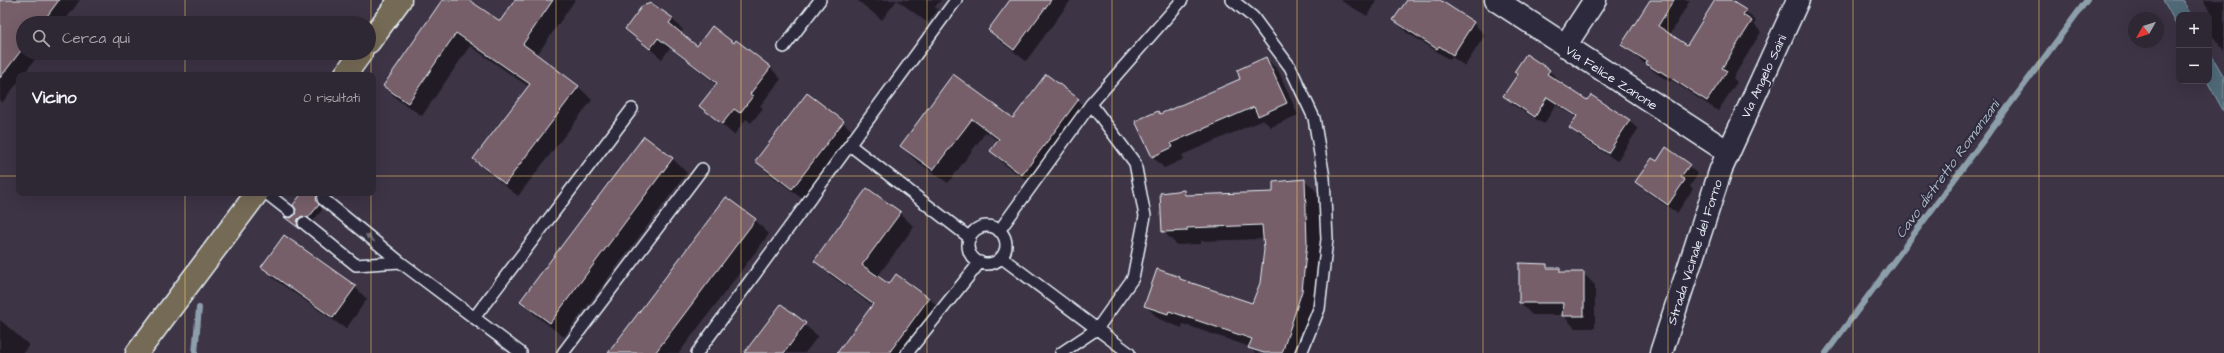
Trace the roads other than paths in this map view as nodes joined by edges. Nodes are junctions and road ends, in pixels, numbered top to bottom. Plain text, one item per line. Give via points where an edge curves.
1 (400, 0) edge
2 (820, 0) edge
3 (956, 0) edge
4 (1182, 0) edge
5 (1232, 0) edge
6 (1496, 0) edge
7 (1595, 0) edge
8 (1798, 0) edge
9 (376, 33) edge
10 (1565, 46) junction
11 (784, 47) dead end
12 (356, 60) edge
13 (347, 72) edge
14 (1091, 104) junction
15 (632, 109) dead end
16 (851, 146) junction
17 (1728, 152) junction
18 (702, 169) dead end
19 (255, 196) edge
20 (270, 196) edge
21 (323, 200) dead end
22 (289, 211) dead end
23 (304, 223) dead end
24 (999, 231) junction
25 (970, 238) junction
26 (1002, 258) junction
27 (400, 262) junction
28 (980, 262) junction
29 (474, 318) junction
30 (1097, 329) junction
31 (137, 353) edge
32 (521, 353) edge
33 (563, 353) edge
34 (697, 353) edge
35 (907, 353) edge
36 (1061, 353) edge
37 (1129, 353) edge
38 (1300, 353) edge
39 (1661, 353) edge

1 - 9 main road
2 - 11 lane
3 - 16 lane
4 - 14 lane
5 - 38 lane via 1253,17 1290,68 1314,118 1324,178 1327,239 1318,309
6 - 10 street, Via Felice Zanone
7 - 10 street
8 - 17 street, Via Angelo Saini
10 - 17 street, Via Felice Zanone
12 - 13 main road
14 - 24 lane
14 - 30 lane via 1135,163 1145,216 1132,278
15 - 29 lane
16 - 25 lane
16 - 34 lane
17 - 39 street, Strada Vicinale del Forno
18 - 33 lane
19 - 31 main road
20 - 22 lane
27 -> 21 lane
23 - 27 lane via 356,265
24 - 25 lane via 991,226 984,226 973,232
24 - 26 lane via 1006,244
25 - 28 lane via 969,250
26 - 28 lane via 988,264
26 - 30 lane
27 - 29 lane
28 - 35 lane
29 - 32 lane
30 - 36 lane
30 - 37 lane

